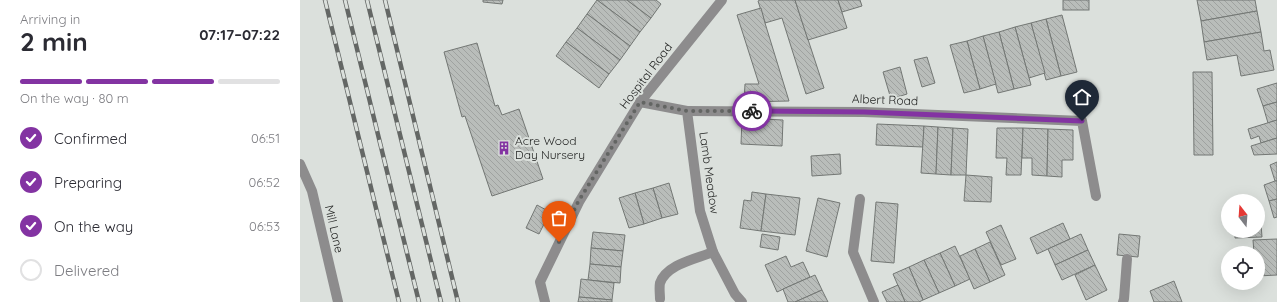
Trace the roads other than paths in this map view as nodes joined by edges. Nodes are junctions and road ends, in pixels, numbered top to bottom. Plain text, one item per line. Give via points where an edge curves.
1 (722, 0) edge
2 (640, 102) junction
3 (687, 111) junction
4 (300, 164) edge
5 (1096, 196) dead end
6 (860, 199) dead end
7 (713, 252) junction
8 (1127, 259) dead end
9 (660, 299) dead end
10 (338, 302) edge
11 (545, 302) edge
12 (742, 302) edge
13 (874, 302) edge
14 (1123, 302) edge

1 - 2 street, Hospital Road
2 - 3 street
2 - 11 street, Hospital Road via 578,202 540,282
3 - 5 street, Albert Road via 864,112 1082,121
3 - 7 street, Lamb Meadow via 700,211
4 - 10 street, Mill Lane via 312,191
6 - 13 street via 852,252
7 - 9 street via 666,273 660,284
7 - 12 street, Lamb Meadow via 735,294
8 - 14 street

